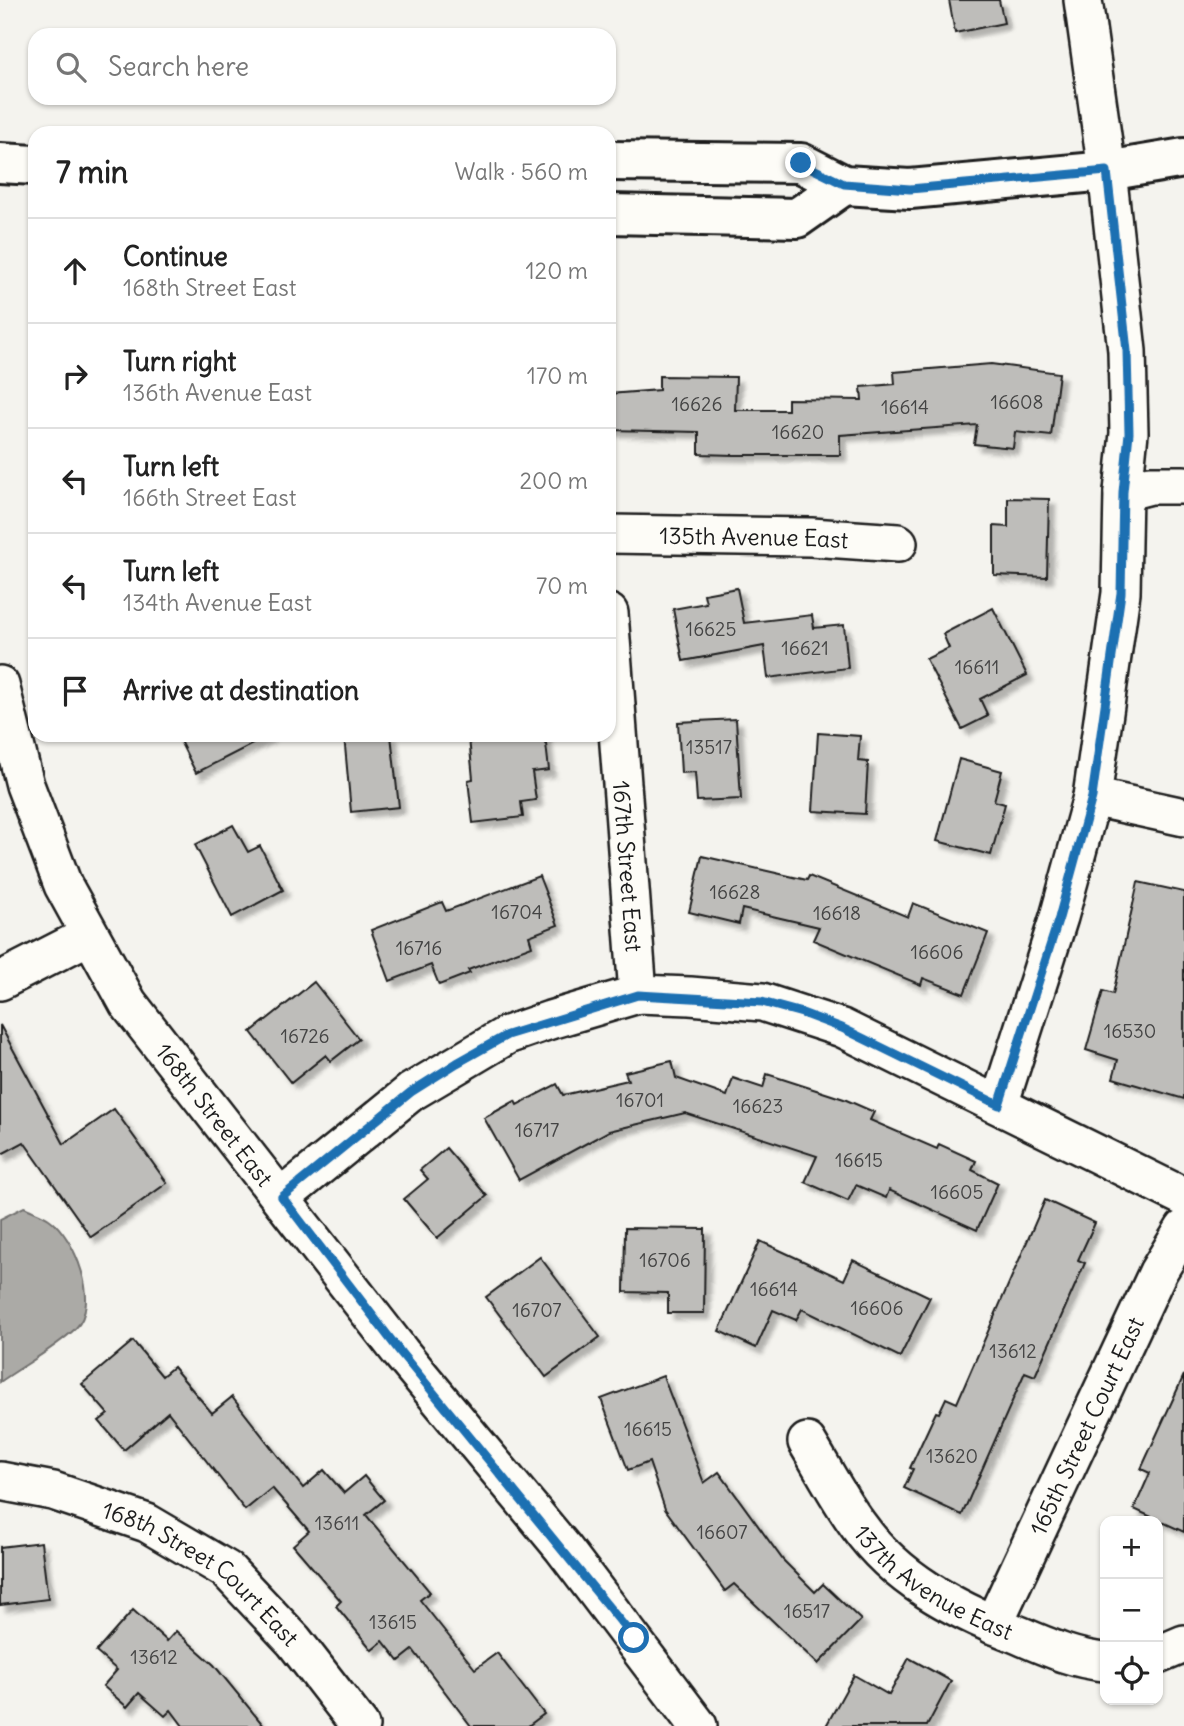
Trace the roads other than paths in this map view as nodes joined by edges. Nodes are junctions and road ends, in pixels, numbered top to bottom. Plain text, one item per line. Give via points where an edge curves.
1 (1083, 0) edge
2 (1184, 158) edge
3 (616, 162) edge
4 (0, 163) edge
5 (28, 165) edge
6 (1107, 171) junction
7 (844, 184) junction
8 (616, 214) edge
9 (1184, 485) edge
10 (1123, 492) junction
11 (616, 534) edge
12 (898, 543) dead end
13 (0, 685) edge
14 (616, 705) edge
15 (1092, 797) junction
16 (1184, 817) edge
17 (90, 935) junction
18 (0, 981) edge
19 (638, 995) junction
20 (999, 1105) junction
21 (282, 1197) junction
22 (1184, 1197) edge
23 (1184, 1230) edge
24 (807, 1442) dead end
25 (0, 1481) edge
26 (993, 1625) junction
27 (1184, 1644) edge
28 (1163, 1653) edge
29 (1100, 1662) edge
30 (360, 1726) edge
31 (698, 1726) edge

1 - 6 street
2 - 6 street
3 - 7 street via 801,163
4 - 5 street
6 - 7 street via 910,189
6 - 10 street via 1127,351 1129,433
7 - 8 street via 797,218
9 - 10 street via 1150,485
10 - 15 street via 1121,593
11 - 12 street, 135th Avenue East
13 - 17 street, 168th Street East via 25,785 63,885
14 - 19 street, 167th Street East
15 - 16 street
15 - 20 street
17 - 18 street
17 - 21 street, 168th Street East via 128,1003
19 - 20 street via 762,1002 802,1013
19 - 21 street via 507,1035 457,1063 411,1092
20 - 22 street
21 - 31 street, 168th Street East via 401,1353 602,1598
23 - 26 street, 165th Street Court East via 1158,1272
24 - 26 street, 137th Avenue East via 858,1526 893,1565 932,1595
25 - 30 street, 168th Street Court East via 53,1491 148,1523 227,1570 294,1641
26 - 29 street, 137th Avenue East via 1078,1660
27 - 28 street

